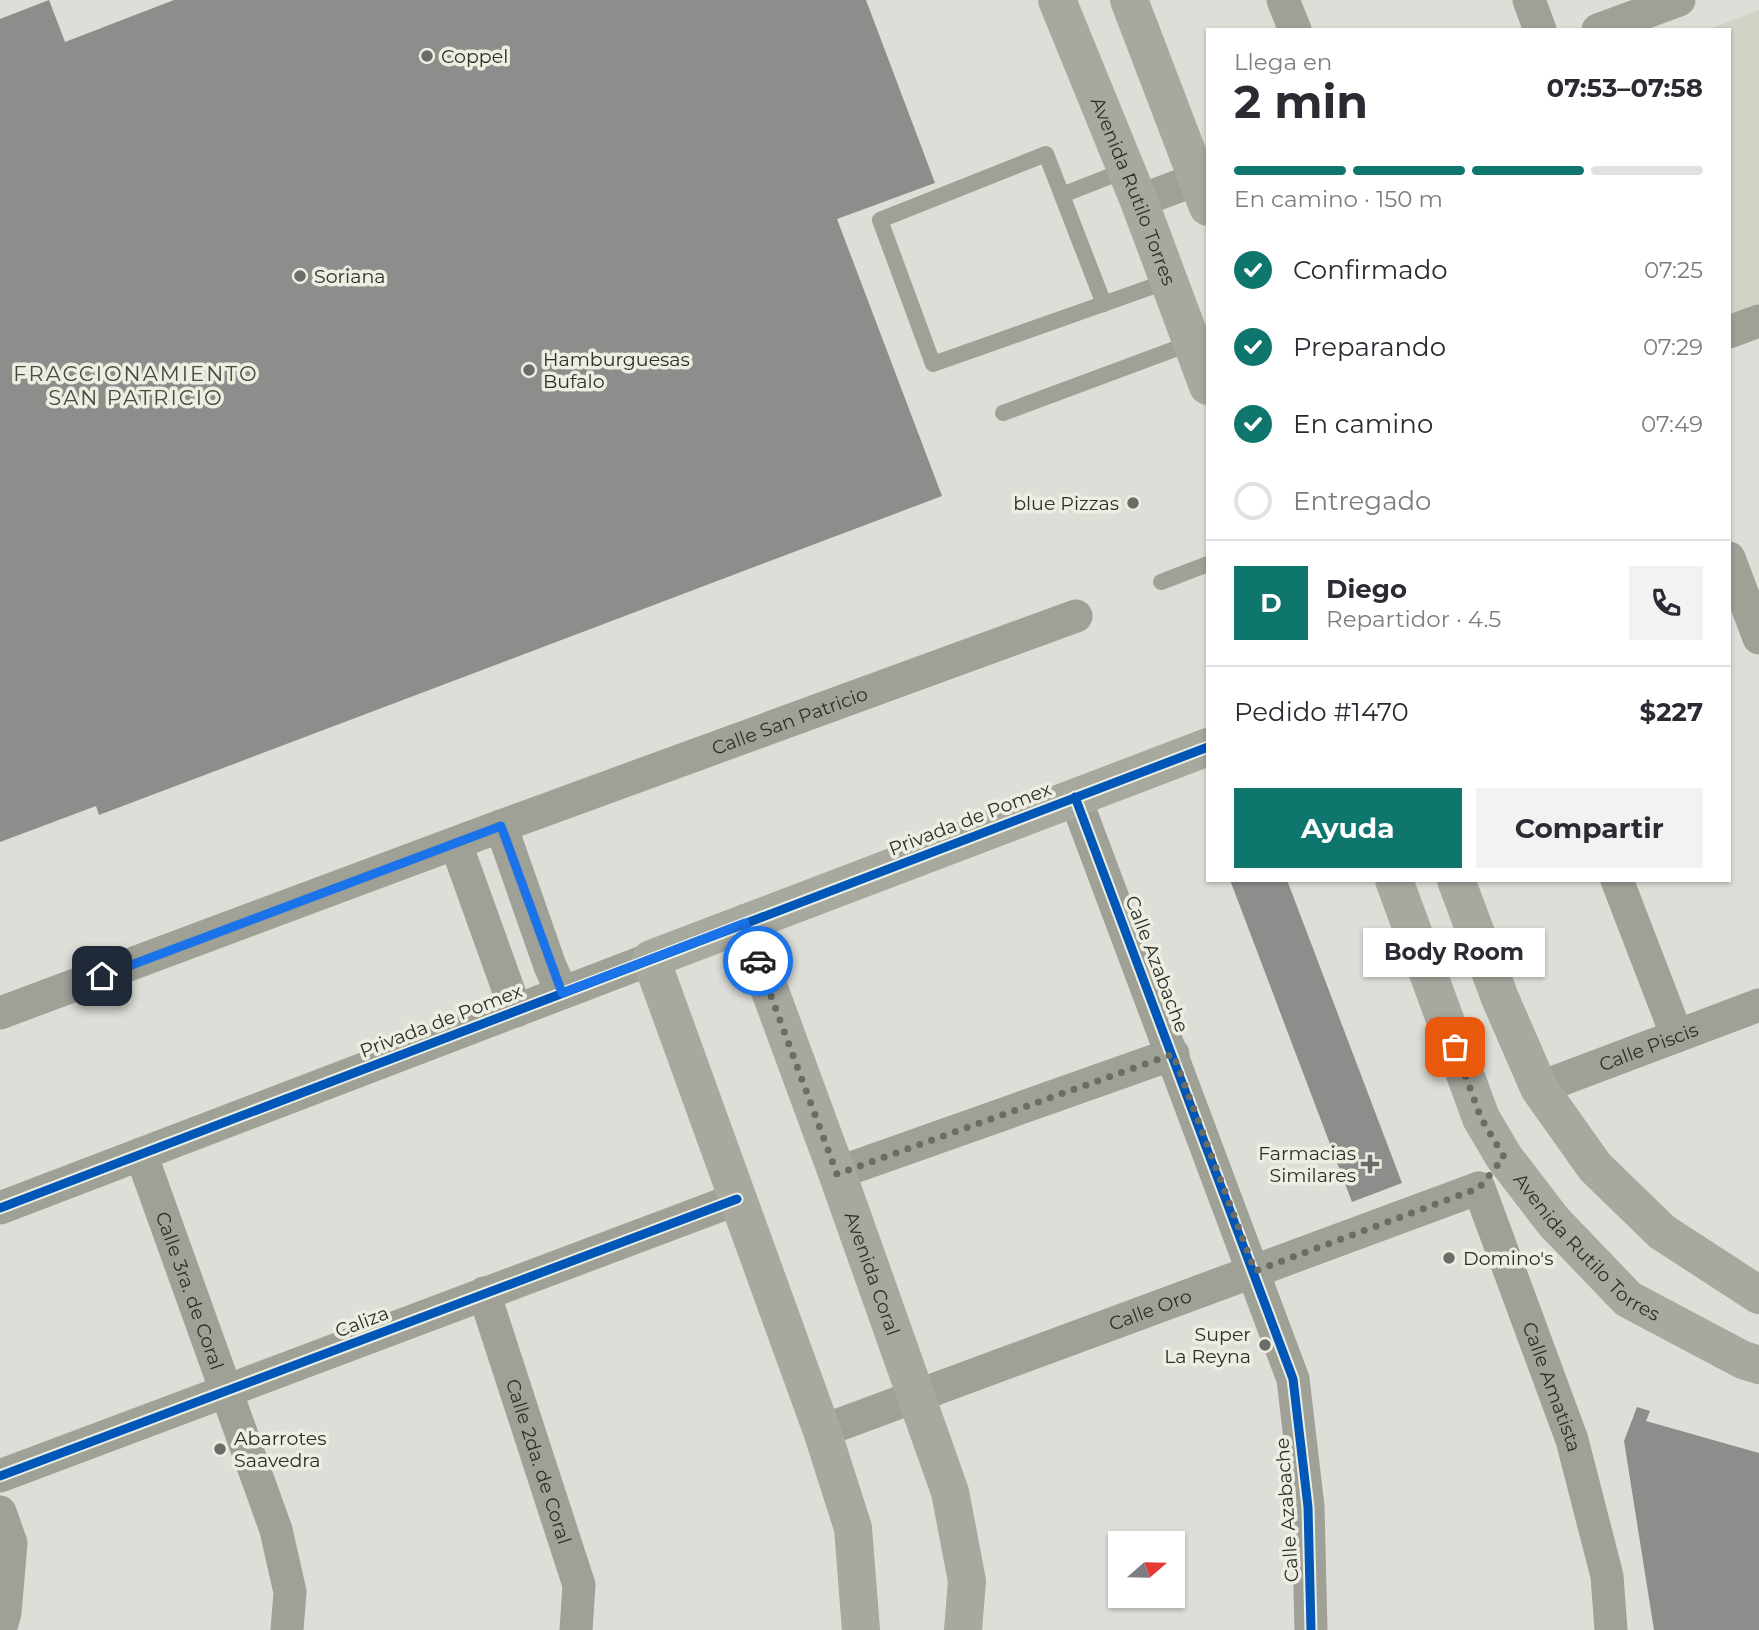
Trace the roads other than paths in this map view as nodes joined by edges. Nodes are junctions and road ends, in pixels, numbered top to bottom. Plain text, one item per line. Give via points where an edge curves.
1 (1057, 0) edge
2 (1129, 0) edge
3 (1283, 0) edge
4 (1528, 0) edge
5 (1679, 0) edge
6 (1294, 28) edge
7 (1539, 28) edge
8 (1603, 28) edge
9 (1132, 186) junction
10 (1204, 187) edge
11 (1062, 195) junction
12 (1168, 281) junction
13 (1104, 304) junction
14 (1759, 321) edge
15 (1731, 331) edge
16 (1191, 343) junction
17 (1206, 381) edge
18 (1003, 413) dead end
19 (1731, 563) edge
20 (1206, 565) edge
21 (1161, 582) dead end
22 (1076, 616) dead end
23 (1759, 638) edge
24 (1206, 748) edge
25 (1076, 797) junction
26 (501, 826) junction
27 (456, 844) junction
28 (1395, 882) edge
29 (1457, 882) edge
30 (1618, 882) edge
31 (745, 923) junction
32 (651, 960) junction
33 (562, 993) junction
34 (1759, 1005) edge
35 (516, 1011) junction
36 (0, 1013) edge
37 (1676, 1036) junction
38 (1173, 1054) junction
39 (1539, 1087) junction
40 (141, 1154) junction
41 (1504, 1157) junction
42 (837, 1174) junction
43 (1479, 1188) junction
44 (737, 1199) junction
45 (0, 1208) edge
46 (1255, 1271) junction
47 (484, 1293) junction
48 (1759, 1295) edge
49 (1759, 1365) edge
50 (226, 1393) junction
51 (917, 1395) junction
52 (822, 1432) junction
53 (0, 1476) edge
54 (0, 1512) edge
55 (0, 1630) edge
56 (287, 1630) edge
57 (576, 1630) edge
58 (861, 1630) edge
59 (963, 1630) edge
60 (1311, 1630) edge
61 (1611, 1630) edge

1 - 9 street, Avenida Rutilo Torres
2 - 10 street
3 - 6 street
4 - 7 street
5 - 8 street
9 - 10 street
9 - 11 lane
9 - 12 street, Avenida Rutilo Torres
11 - 13 lane
11 - 13 lane via 1046,154 880,220 933,364
12 - 13 lane
12 - 16 street, Avenida Rutilo Torres
14 - 15 street
16 - 17 street, Avenida Rutilo Torres
16 - 18 lane
19 - 23 street
20 - 21 lane
22 - 26 street, Calle San Patricio
24 - 25 street, Privada de Pomex
25 - 31 street, Privada de Pomex
25 - 38 street, Calle Azabache
26 - 27 street, Calle San Patricio
26 - 33 street
27 - 35 street
27 - 36 street, Calle San Patricio
28 - 41 street, Avenida Rutilo Torres via 1481,1118
29 - 39 street
30 - 37 street
31 - 32 street, Privada de Pomex
31 - 42 street, Avenida Coral
32 - 33 street, Privada de Pomex
32 - 44 street
33 - 35 street, Privada de Pomex
34 - 37 street, Calle Piscis
35 - 40 street, Privada de Pomex
37 - 39 street, Calle Piscis
38 - 42 street
38 - 46 street, Calle Azabache
39 - 48 street via 1595,1167 1662,1232
40 - 45 street, Privada de Pomex
40 - 50 street, Calle 3ra. de Coral
41 - 43 street
41 - 49 street, Avenida Rutilo Torres via 1554,1222 1628,1300
42 - 51 street, Avenida Coral
43 - 46 street, Calle Oro
43 - 61 street, Calle Amatista via 1572,1440 1607,1576
44 - 47 street, Caliza
44 - 52 street
46 - 51 street, Calle Oro
46 - 60 street, Calle Azabache via 1293,1379 1308,1507
47 - 50 street, Caliza
47 - 57 street, Calle 2da. de Coral via 579,1585
50 - 53 street, Caliza
50 - 56 street, Calle 3ra. de Coral via 276,1530 290,1591
51 - 52 street, Calle Oro
51 - 59 street, Avenida Coral via 950,1492 967,1581
52 - 58 street via 853,1528
54 - 55 street via 11,1542

